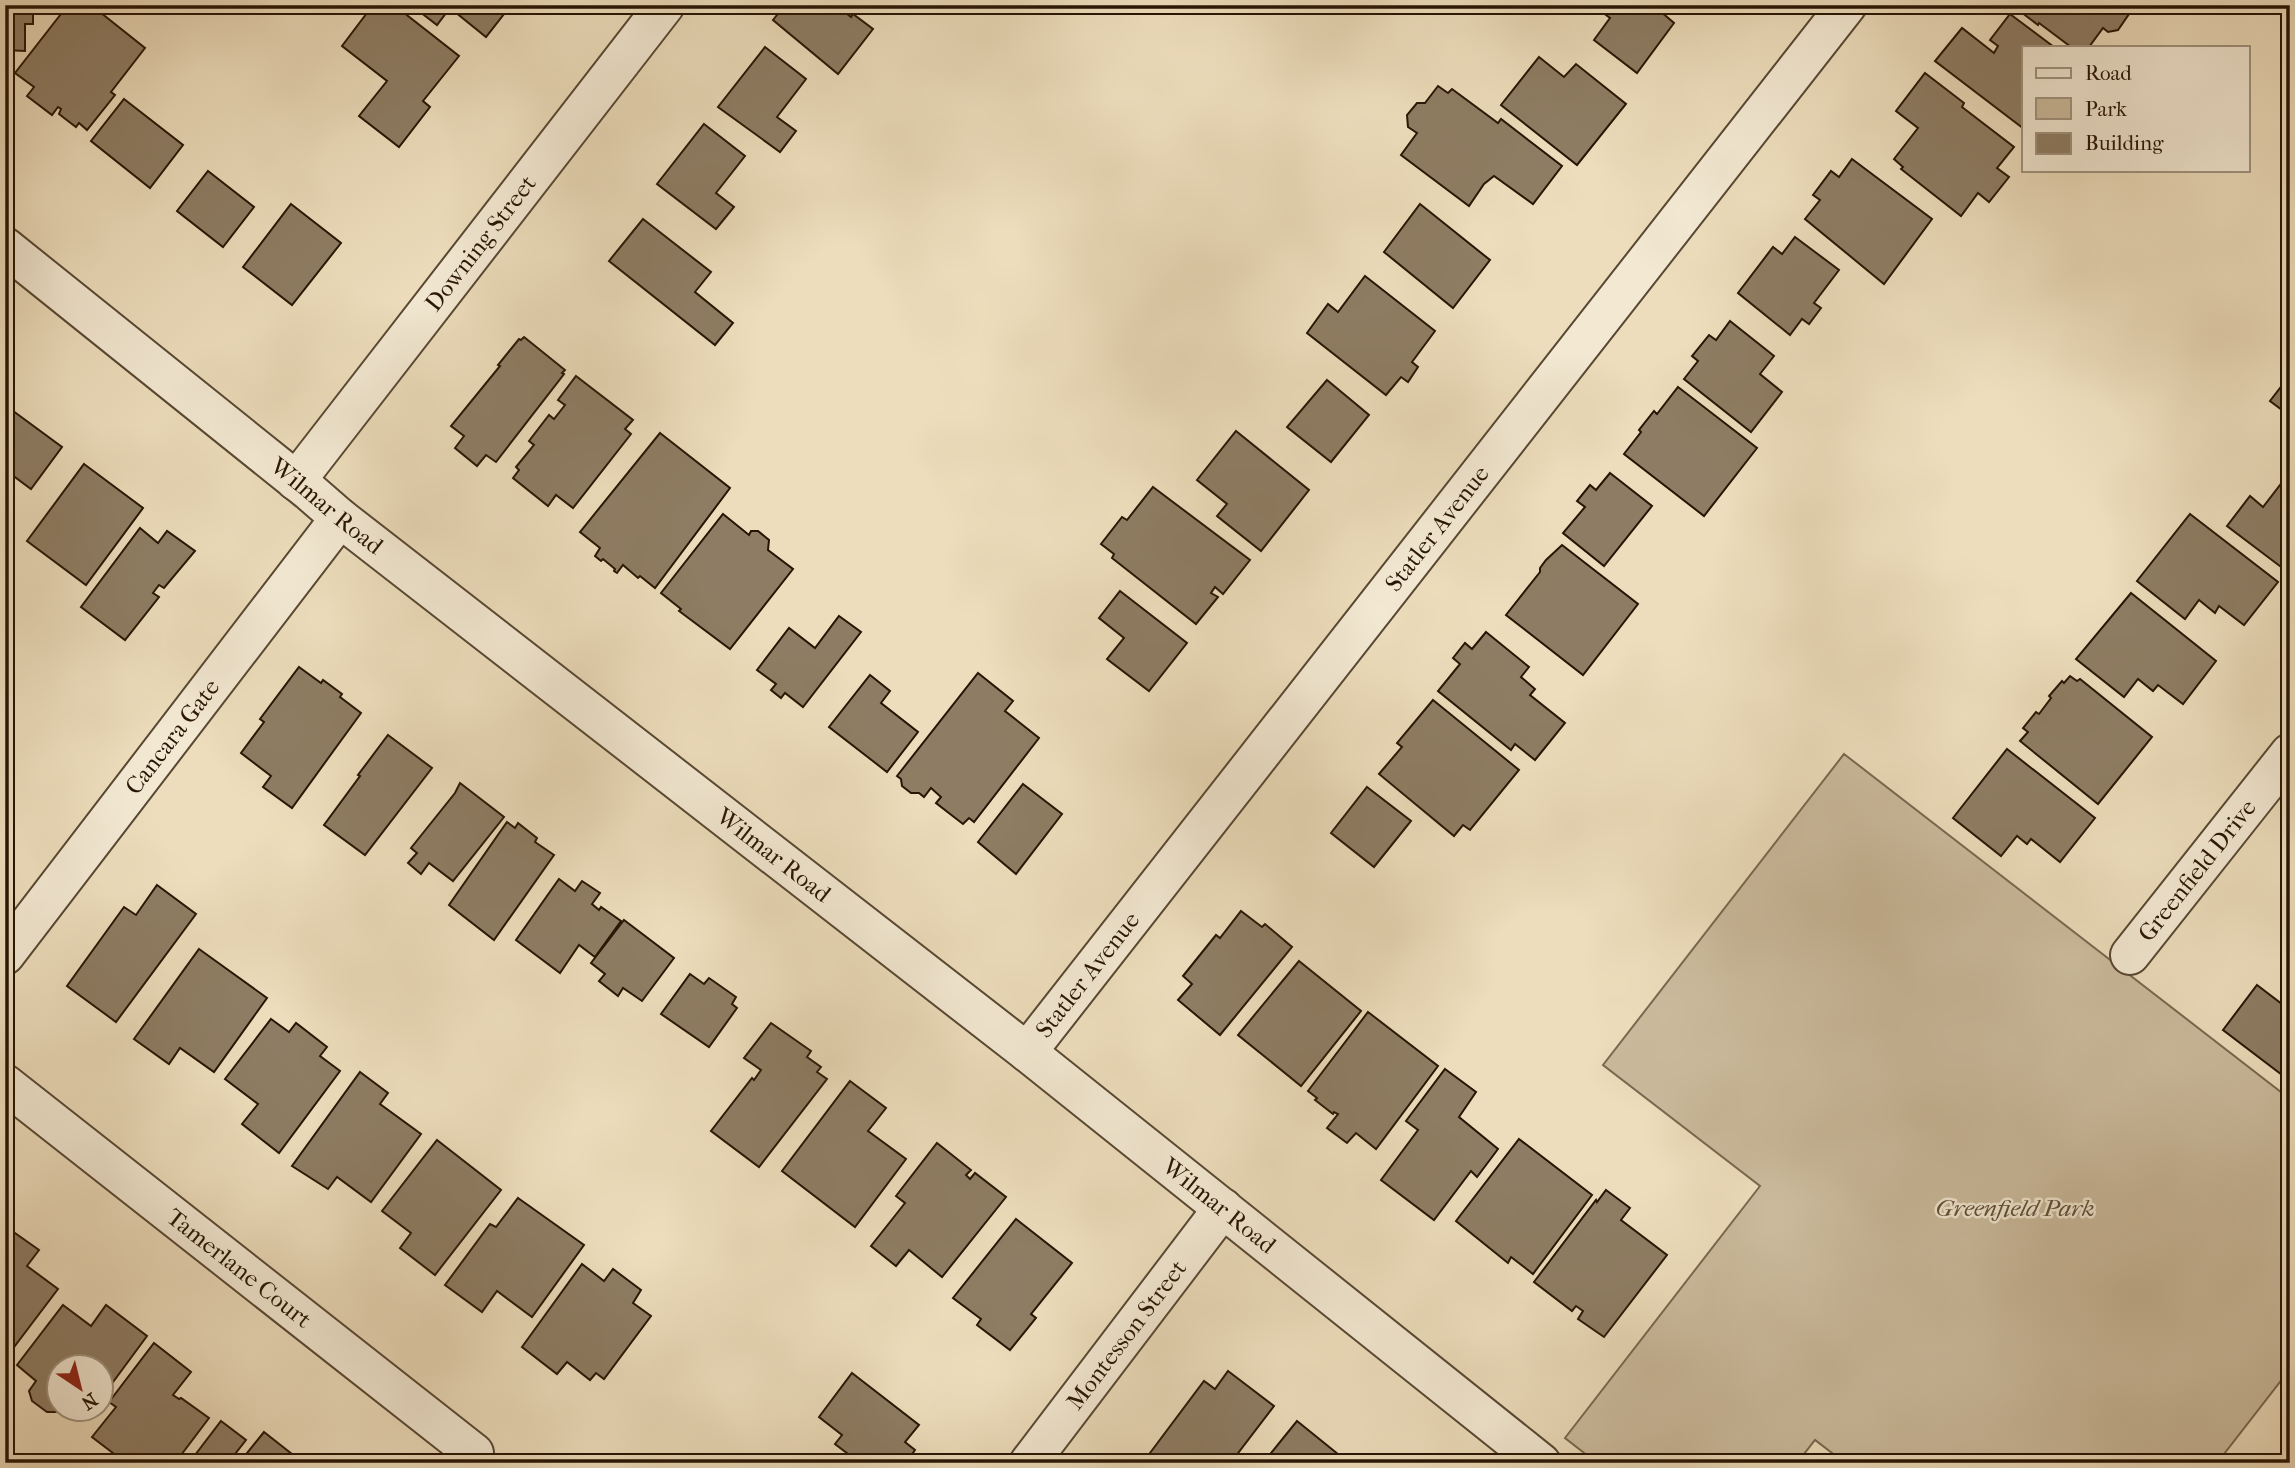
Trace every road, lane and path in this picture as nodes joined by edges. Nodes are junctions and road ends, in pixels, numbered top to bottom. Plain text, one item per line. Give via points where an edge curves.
1 (665, 5) edge
2 (1847, 5) edge
3 (5, 247) edge
4 (296, 481) junction
5 (340, 519) junction
6 (2290, 752) edge
7 (5, 955) edge
8 (2130, 955) dead end
9 (1027, 1052) junction
10 (5, 1084) edge
11 (1223, 1208) junction
12 (474, 1453) dead end
13 (1029, 1463) edge
14 (1541, 1463) edge

1 - 4 street, Downing Street
2 - 9 street, Statler Avenue
3 - 4 street, Wilmar Road
4 - 5 street, Wilmar Road
5 - 7 street, Cancara Gate
5 - 9 street, Wilmar Road
6 - 8 street, Greenfield Drive
9 - 11 street, Wilmar Road
10 - 12 street, Tamerlane Court
11 - 13 street, Montesson Street
11 - 14 street, Wilmar Road

